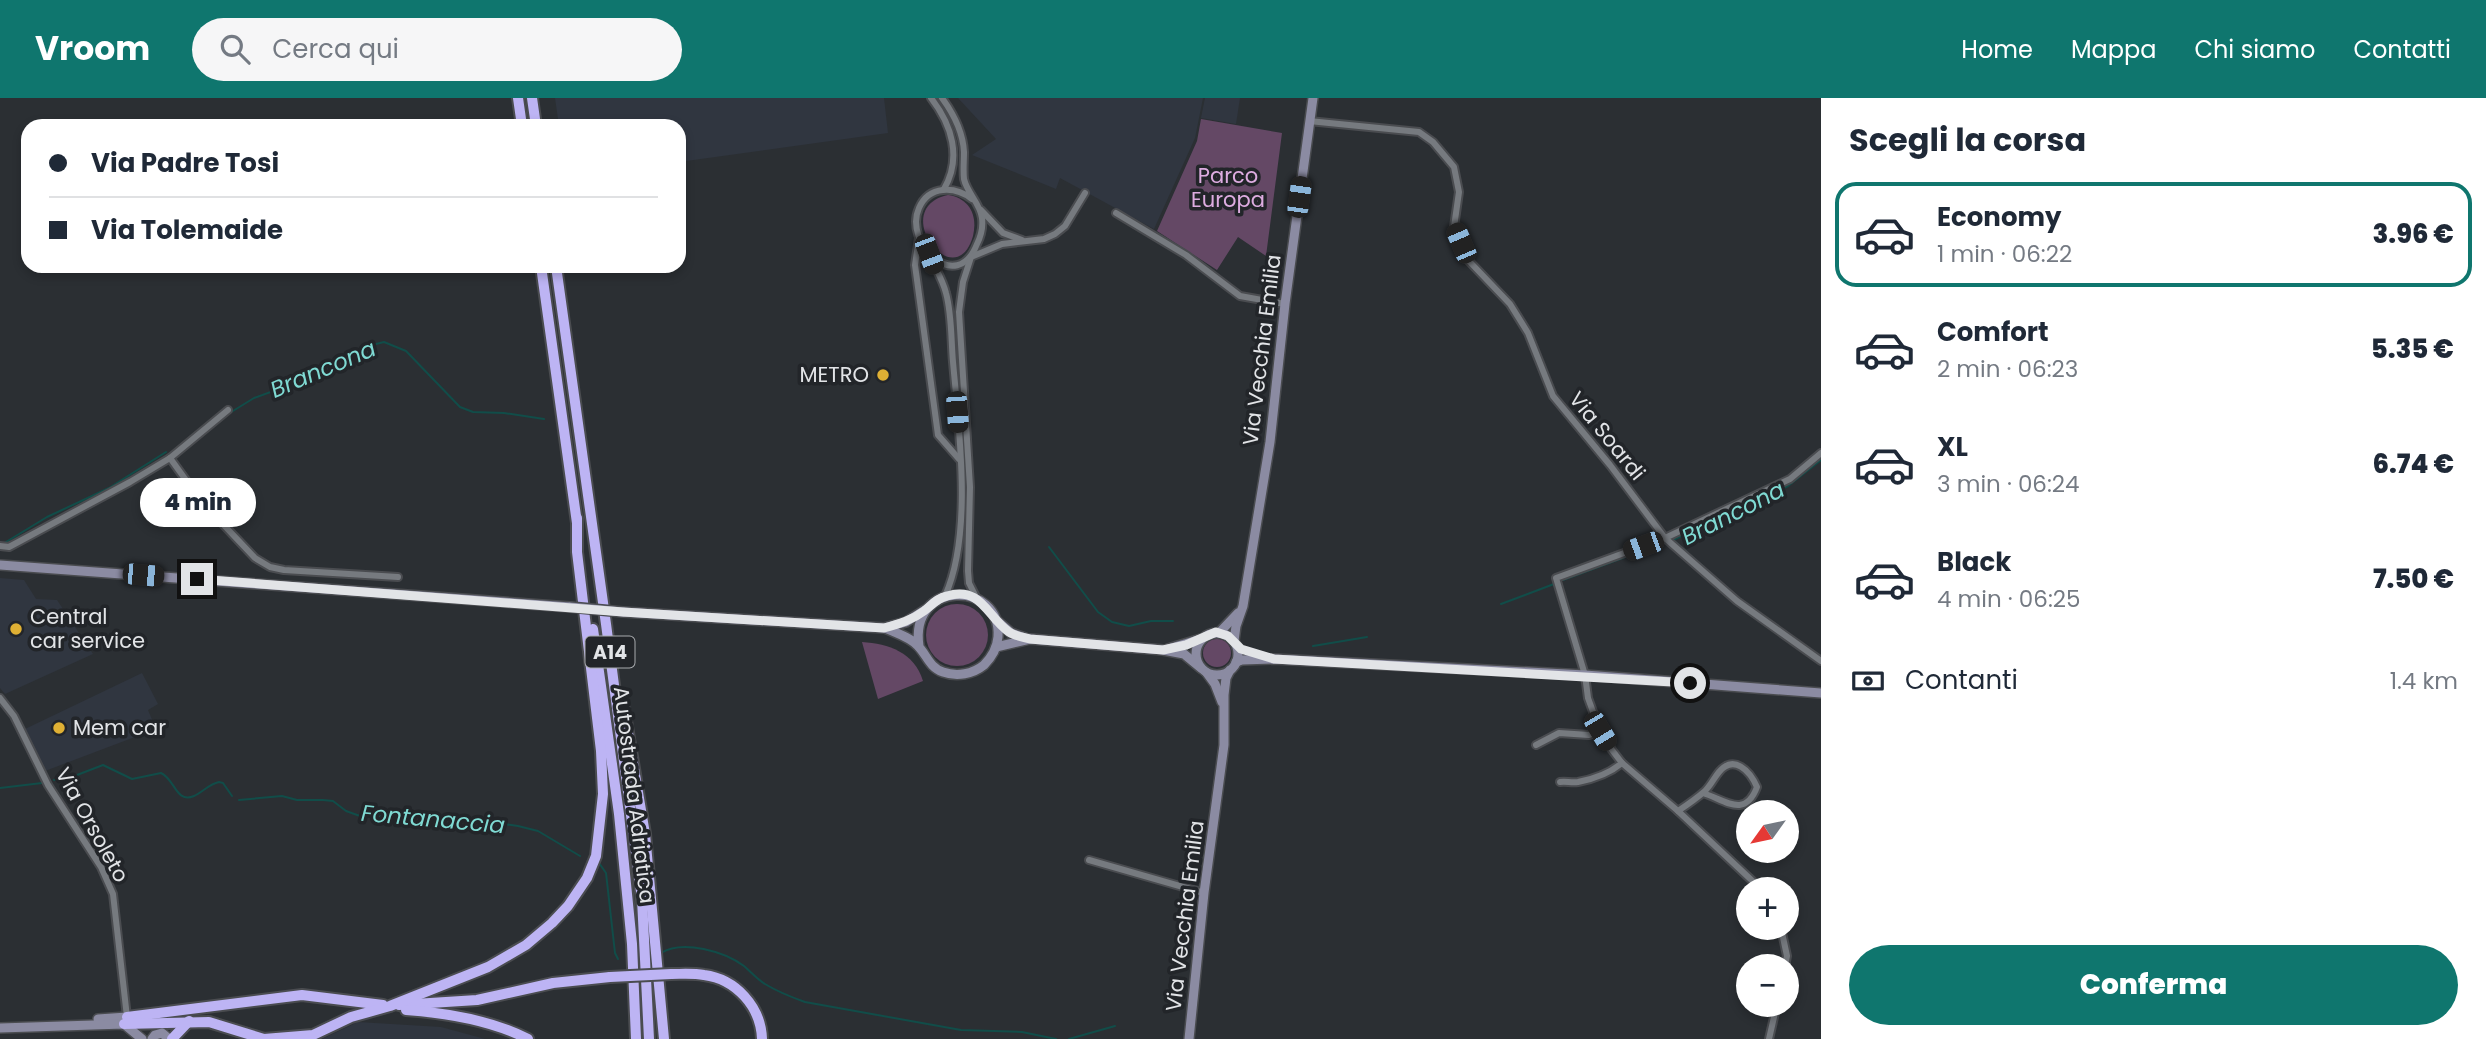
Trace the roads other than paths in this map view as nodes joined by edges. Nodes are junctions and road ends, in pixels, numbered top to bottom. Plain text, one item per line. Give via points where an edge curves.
1 (518, 98) edge
2 (532, 98) edge
3 (931, 98) edge
4 (942, 98) edge
5 (1312, 98) edge
6 (521, 119) edge
7 (535, 119) edge
8 (1310, 121) junction
9 (944, 189) junction
10 (1085, 193) dead end
11 (972, 199) junction
12 (978, 207) junction
13 (1116, 213) dead end
14 (919, 237) junction
15 (1031, 242) junction
16 (929, 254) junction
17 (971, 257) junction
18 (542, 273) edge
19 (557, 273) edge
20 (1285, 304) junction
21 (228, 410) dead end
22 (1821, 453) edge
23 (170, 458) junction
24 (960, 460) junction
25 (577, 518) junction
26 (1665, 538) junction
27 (0, 546) edge
28 (0, 565) edge
29 (398, 577) dead end
30 (945, 596) junction
31 (980, 601) junction
32 (1243, 606) junction
33 (925, 610) junction
34 (995, 619) junction
35 (606, 624) junction
36 (884, 628) junction
37 (1219, 633) junction
38 (1202, 638) junction
39 (1030, 639) junction
40 (1235, 643) junction
41 (919, 646) junction
42 (996, 647) junction
43 (1163, 650) junction
44 (1274, 659) junction
45 (1236, 662) junction
46 (1821, 662) edge
47 (1230, 670) junction
48 (1204, 671) junction
49 (1585, 675) junction
50 (1821, 693) edge
51 (0, 698) edge
52 (1225, 714) junction
53 (1600, 731) junction
54 (1536, 745) dead end
55 (1622, 763) junction
56 (1560, 782) dead end
57 (1703, 793) junction
58 (1678, 811) junction
59 (1090, 860) dead end
60 (1748, 877) edge
61 (1204, 893) junction
62 (390, 1006) junction
63 (1774, 1017) edge
64 (125, 1020) junction
65 (189, 1021) junction
66 (0, 1028) edge
67 (142, 1039) edge
68 (152, 1039) edge
69 (171, 1039) edge
70 (528, 1039) edge
71 (636, 1039) edge
72 (649, 1039) edge
73 (664, 1039) edge
74 (762, 1039) edge
75 (1189, 1039) edge
76 (1769, 1039) edge

1 - 6 highway
2 - 7 highway
3 - 9 street via 953,140 954,162
4 - 11 street via 960,134 964,176
5 - 8 main road, Via Vecchia Emilia
8 - 20 main road, Via Vecchia Emilia
8 - 26 street, Via Soardi via 1419,132 1433,142 1454,167 1459,192 1454,227 1468,260 1510,303 1528,333 1553,396
9 - 11 street
9 - 14 street via 919,206
10 - 15 street via 1065,226
11 - 12 street
12 - 15 street via 1003,233
12 - 17 street via 980,237
13 - 20 street via 1186,255 1240,296
14 - 16 street
14 - 24 street via 915,265 938,435
15 - 17 street via 1002,244
16 - 17 street via 953,267
16 - 24 street via 946,292
17 - 31 street via 958,312 970,487 968,571
18 - 25 highway, Autostrada Adriatica / A14
19 - 35 highway, Autostrada Adriatica / A14
20 - 32 main road, Via Vecchia Emilia
21 - 23 street
22 - 26 street via 1790,479
23 - 27 street via 9,547
23 - 29 street via 201,501 255,558 270,567
24 - 30 street via 960,553
25 - 62 highway via 603,783 592,868 575,898 526,945 488,968
25 - 71 highway, Autostrada Adriatica / A14 via 619,814
26 - 46 street, Via Soardi via 1737,601
26 - 49 street via 1556,578
28 - 36 main road, bridge
30 - 31 main road via 957,594
30 - 33 main road
31 - 34 main road
32 - 37 main road
32 - 40 main road, Via Vecchia Emilia
33 - 36 main road
33 - 41 main road via 919,621
34 - 39 main road via 1011,633
34 - 42 main road
35 - 72 highway, Autostrada Adriatica / A14 via 642,899
35 - 73 highway via 645,834
36 - 41 main road
37 - 38 main road
37 - 40 main road
38 - 43 main road
38 - 48 main road via 1195,654
39 - 42 main road
39 - 43 main road
40 - 44 main road
40 - 45 main road
41 - 42 main road via 932,666 955,675 979,669
43 - 48 main road via 1184,654
44 - 45 main road
44 - 49 main road
45 - 47 main road
47 - 48 main road via 1217,675
47 - 52 main road, Via Vecchia Emilia
48 - 52 main road
49 - 50 main road
49 - 53 street
51 - 64 street, Via Orsoleto via 113,894
52 - 61 main road, Via Vecchia Emilia
53 - 54 street via 1559,733
53 - 55 street
55 - 56 street via 1592,778
55 - 58 street
57 - 57 street via 1729,764 1745,769 1757,787 1753,796 1737,806
57 - 58 street
58 - 60 street
59 - 61 street
61 - 75 main road, Via Vecchia Emilia
62 - 64 highway via 302,995
62 - 65 highway via 305,1037 264,1039 219,1024
62 - 70 highway via 464,1018
62 - 74 highway, bridge via 477,1000 552,983 610,977 704,975 735,987 756,1011
63 - 76 street
64 - 65 highway
64 - 66 main road
64 - 67 main road
65 - 69 highway
68 - 69 main road via 162,1033

